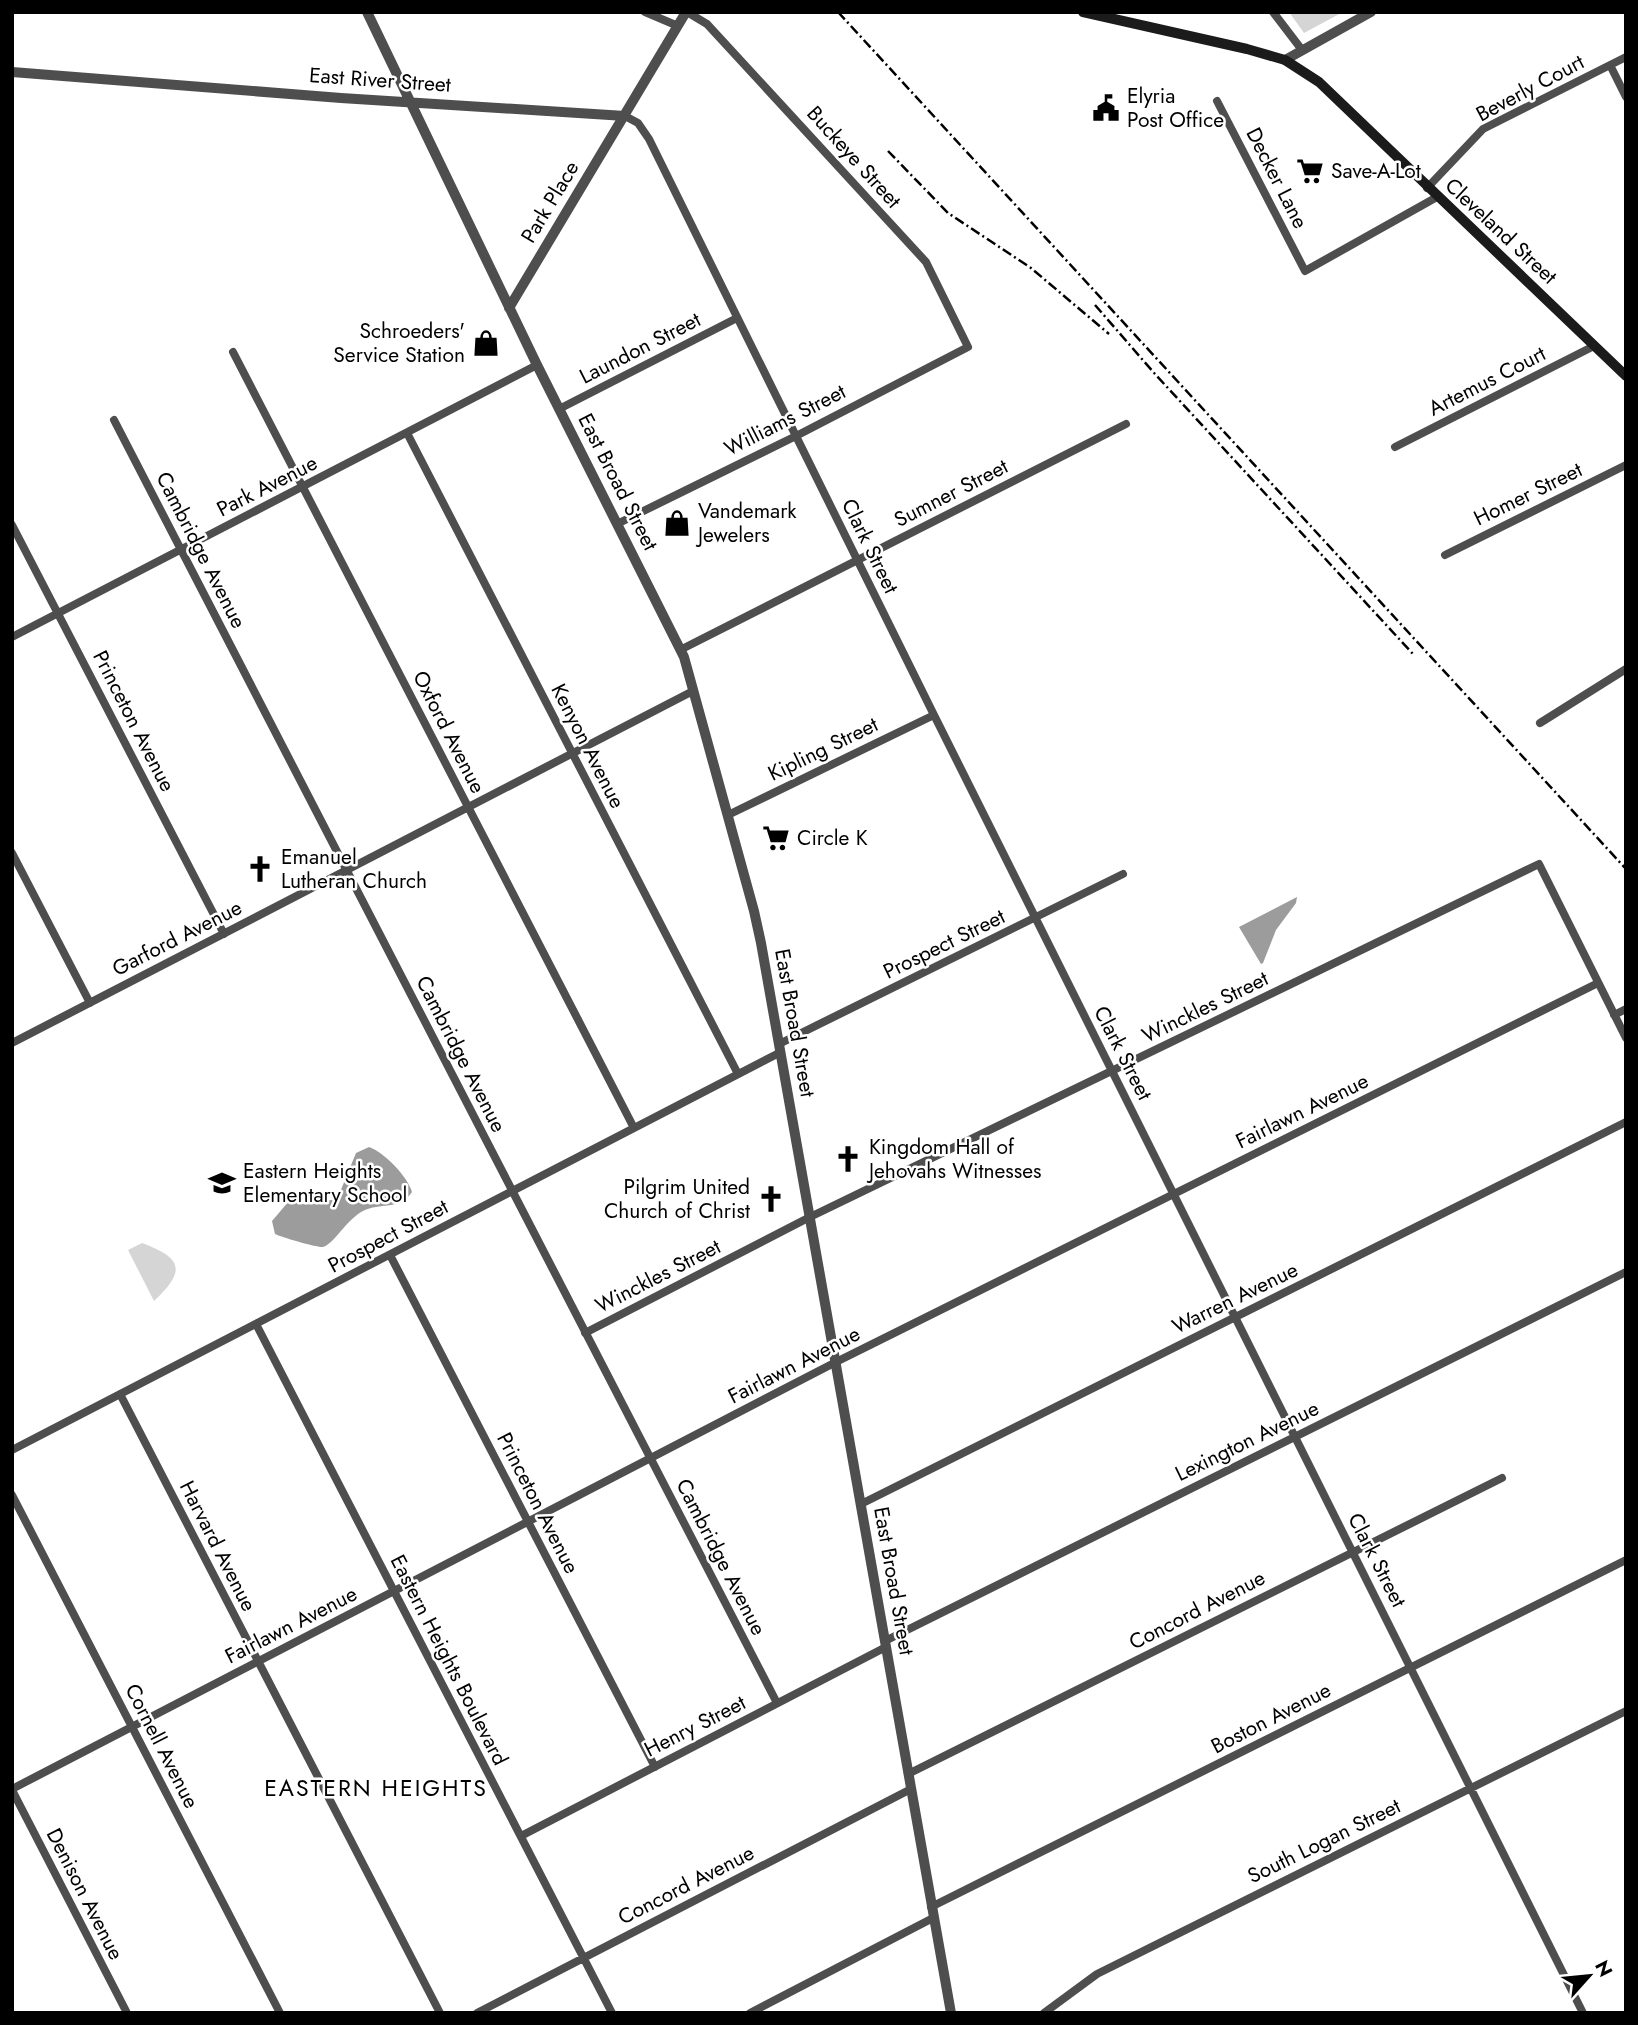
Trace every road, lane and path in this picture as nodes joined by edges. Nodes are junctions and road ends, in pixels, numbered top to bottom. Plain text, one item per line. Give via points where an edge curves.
1 (367, 12) edge
2 (645, 12) edge
3 (687, 12) edge
4 (1083, 12) edge
5 (1273, 12) edge
6 (1371, 12) edge
7 (678, 26) junction
8 (1302, 50) junction
9 (1626, 57) edge
10 (1285, 60) junction
11 (1610, 65) junction
12 (12, 72) edge
13 (1626, 97) edge
14 (409, 100) junction
15 (1217, 101) dead end
16 (625, 116) junction
17 (1427, 188) junction
18 (1437, 197) junction
19 (509, 307) junction
20 (737, 318) junction
21 (968, 346) joint
22 (1594, 346) junction
23 (233, 352) dead end
24 (537, 365) junction
25 (1626, 376) edge
26 (559, 409) junction
27 (114, 420) dead end
28 (1126, 424) dead end
29 (407, 433) junction
30 (796, 436) junction
31 (1395, 447) dead end
32 (1626, 465) edge
33 (303, 487) junction
34 (617, 524) junction
35 (12, 525) edge
36 (181, 550) junction
37 (1446, 555) dead end
38 (857, 560) junction
39 (58, 613) junction
40 (12, 637) edge
41 (680, 650) junction
42 (1626, 669) edge
43 (693, 691) junction
44 (934, 715) junction
45 (1540, 723) dead end
46 (572, 754) junction
47 (469, 807) junction
48 (728, 816) junction
49 (12, 853) edge
50 (346, 870) junction
51 (1123, 874) dead end
52 (1036, 918) junction
53 (224, 934) junction
54 (1598, 983) junction
55 (90, 1003) junction
56 (1626, 1009) edge
57 (1614, 1015) junction
58 (1626, 1038) edge
59 (12, 1043) edge
60 (780, 1048) junction
61 (1113, 1070) junction
62 (738, 1074) junction
63 (1626, 1122) edge
64 (634, 1128) junction
65 (512, 1191) junction
66 (1174, 1194) junction
67 (810, 1217) junction
68 (390, 1255) junction
69 (1626, 1272) edge
70 (1236, 1317) junction
71 (256, 1324) junction
72 (585, 1333) junction
73 (836, 1363) junction
74 (120, 1394) junction
75 (1295, 1436) junction
76 (12, 1451) edge
77 (650, 1458) junction
78 (1502, 1478) dead end
79 (12, 1495) edge
80 (861, 1504) junction
81 (528, 1522) junction
82 (1353, 1552) junction
83 (1626, 1560) edge
84 (394, 1591) junction
85 (885, 1644) junction
86 (258, 1662) junction
87 (1411, 1668) junction
88 (777, 1703) junction
89 (1626, 1711) edge
90 (132, 1727) junction
91 (655, 1767) junction
92 (908, 1774) junction
93 (1471, 1788) junction
94 (911, 1789) junction
95 (12, 1790) edge
96 (520, 1836) junction
97 (932, 1907) junction
98 (933, 1919) junction
99 (583, 1958) junction
100 (127, 2013) edge
101 (280, 2013) edge
102 (440, 2013) edge
103 (477, 2013) edge
104 (612, 2013) edge
105 (750, 2013) edge
106 (951, 2013) edge
107 (1044, 2013) edge
108 (1583, 2013) edge

1 - 14 street, East Broad Street
2 - 7 street
3 - 7 street
3 - 21 street, Buckeye Street via 724,41 926,262
4 - 10 main road, Cleveland Street
5 - 8 street
6 - 8 street
7 - 16 street
8 - 10 street
9 - 11 street, Beverly Court
10 - 17 main road, Cleveland Street via 1319,82
11 - 13 street
11 - 17 street, Beverly Court via 1483,129
12 - 14 street, East River Street
14 - 16 street, East River Street
14 - 19 street, East Broad Street
15 - 18 street, Decker Lane via 1304,271
16 - 19 street, Park Place
16 - 20 street, Clark Street via 638,123 649,139
17 - 18 main road, Cleveland Street
18 - 22 main road, Cleveland Street
19 - 24 street, East Broad Street
20 - 26 street, Laundon Street
20 - 30 street, Clark Street
21 - 30 street, Williams Street
22 - 25 main road, Cleveland Street
22 - 31 street, Artemus Court
23 - 33 street, Oxford Avenue
24 - 26 street, East Broad Street
24 - 29 street, Park Avenue
26 - 34 street, East Broad Street
27 - 36 street, Cambridge Avenue
28 - 38 street, Sumner Street
29 - 33 street, Park Avenue
29 - 46 street, Kenyon Avenue
30 - 34 street, Williams Street
30 - 38 street, Clark Street
32 - 37 street, Homer Street
33 - 36 street, Park Avenue
33 - 47 street, Oxford Avenue
34 - 41 street, East Broad Street
35 - 39 street, Princeton Avenue
36 - 39 street, Park Avenue
36 - 50 street, Cambridge Avenue
38 - 41 street, Sumner Street
38 - 44 street, Clark Street
39 - 40 street, Park Avenue
39 - 53 street, Princeton Avenue
41 - 43 street, East Broad Street
42 - 45 street
43 - 46 street, Garford Avenue
43 - 48 street, East Broad Street
44 - 48 street, Kipling Street
44 - 52 street, Clark Street
46 - 47 street, Garford Avenue
46 - 62 street, Kenyon Avenue
47 - 50 street, Garford Avenue
47 - 64 street, Oxford Avenue
48 - 60 street, East Broad Street via 754,911
49 - 55 street
50 - 53 street, Garford Avenue
50 - 65 street, Cambridge Avenue
51 - 52 street, Prospect Street
52 - 60 street, Prospect Street
52 - 61 street, Clark Street
53 - 55 street, Garford Avenue
54 - 57 street
54 - 61 street, Winckles Street via 1539,864
54 - 66 street, Fairlawn Avenue
55 - 59 street, Garford Avenue
56 - 57 street
57 - 58 street
60 - 62 street, Prospect Street
60 - 67 street, East Broad Street
61 - 66 street, Clark Street
61 - 67 street, Winckles Street
62 - 64 street, Prospect Street
63 - 70 street, Warren Avenue
64 - 65 street, Prospect Street
65 - 68 street, Prospect Street
65 - 72 street, Cambridge Avenue
66 - 70 street, Clark Street
66 - 73 street, Fairlawn Avenue
67 - 72 street, Winckles Street
67 - 73 street, East Broad Street
68 - 71 street, Prospect Street
68 - 81 street, Princeton Avenue
69 - 75 street, Lexington Avenue
70 - 75 street, Clark Street
70 - 80 street, Warren Avenue
71 - 74 street, Prospect Street
71 - 84 street, Eastern Heights Boulevard
72 - 77 street, Cambridge Avenue
73 - 77 street, Fairlawn Avenue
73 - 80 street, East Broad Street
74 - 76 street, Prospect Street
74 - 86 street, Harvard Avenue
75 - 82 street, Clark Street
75 - 85 street, Lexington Avenue
77 - 81 street, Fairlawn Avenue
77 - 88 street, Cambridge Avenue
78 - 82 street, Concord Avenue
79 - 90 street, Cornell Avenue
80 - 85 street, East Broad Street
81 - 84 street, Fairlawn Avenue
81 - 91 street, Princeton Avenue
82 - 87 street, Clark Street
82 - 92 street, Concord Avenue
83 - 87 street, Boston Avenue
84 - 86 street, Fairlawn Avenue
84 - 96 street, Eastern Heights Boulevard
85 - 88 street, Henry Street
85 - 92 street, East Broad Street
86 - 90 street, Fairlawn Avenue
86 - 102 street, Harvard Avenue
87 - 93 street, Clark Street
87 - 97 street, Boston Avenue
88 - 91 street, Henry Street
89 - 93 street, South Logan Street
90 - 95 street, Fairlawn Avenue
90 - 101 street, Cornell Avenue
91 - 96 street, Henry Street
92 - 94 street, East Broad Street
93 - 107 street, South Logan Street via 1097,1974
93 - 108 street, Clark Street
94 - 97 street, East Broad Street
94 - 99 street, Concord Avenue
95 - 100 street, Denison Avenue
96 - 99 street, Eastern Heights Boulevard
97 - 98 street, East Broad Street
98 - 105 street
98 - 106 street, East Broad Street
99 - 103 street, Concord Avenue
99 - 104 street, Eastern Heights Boulevard

